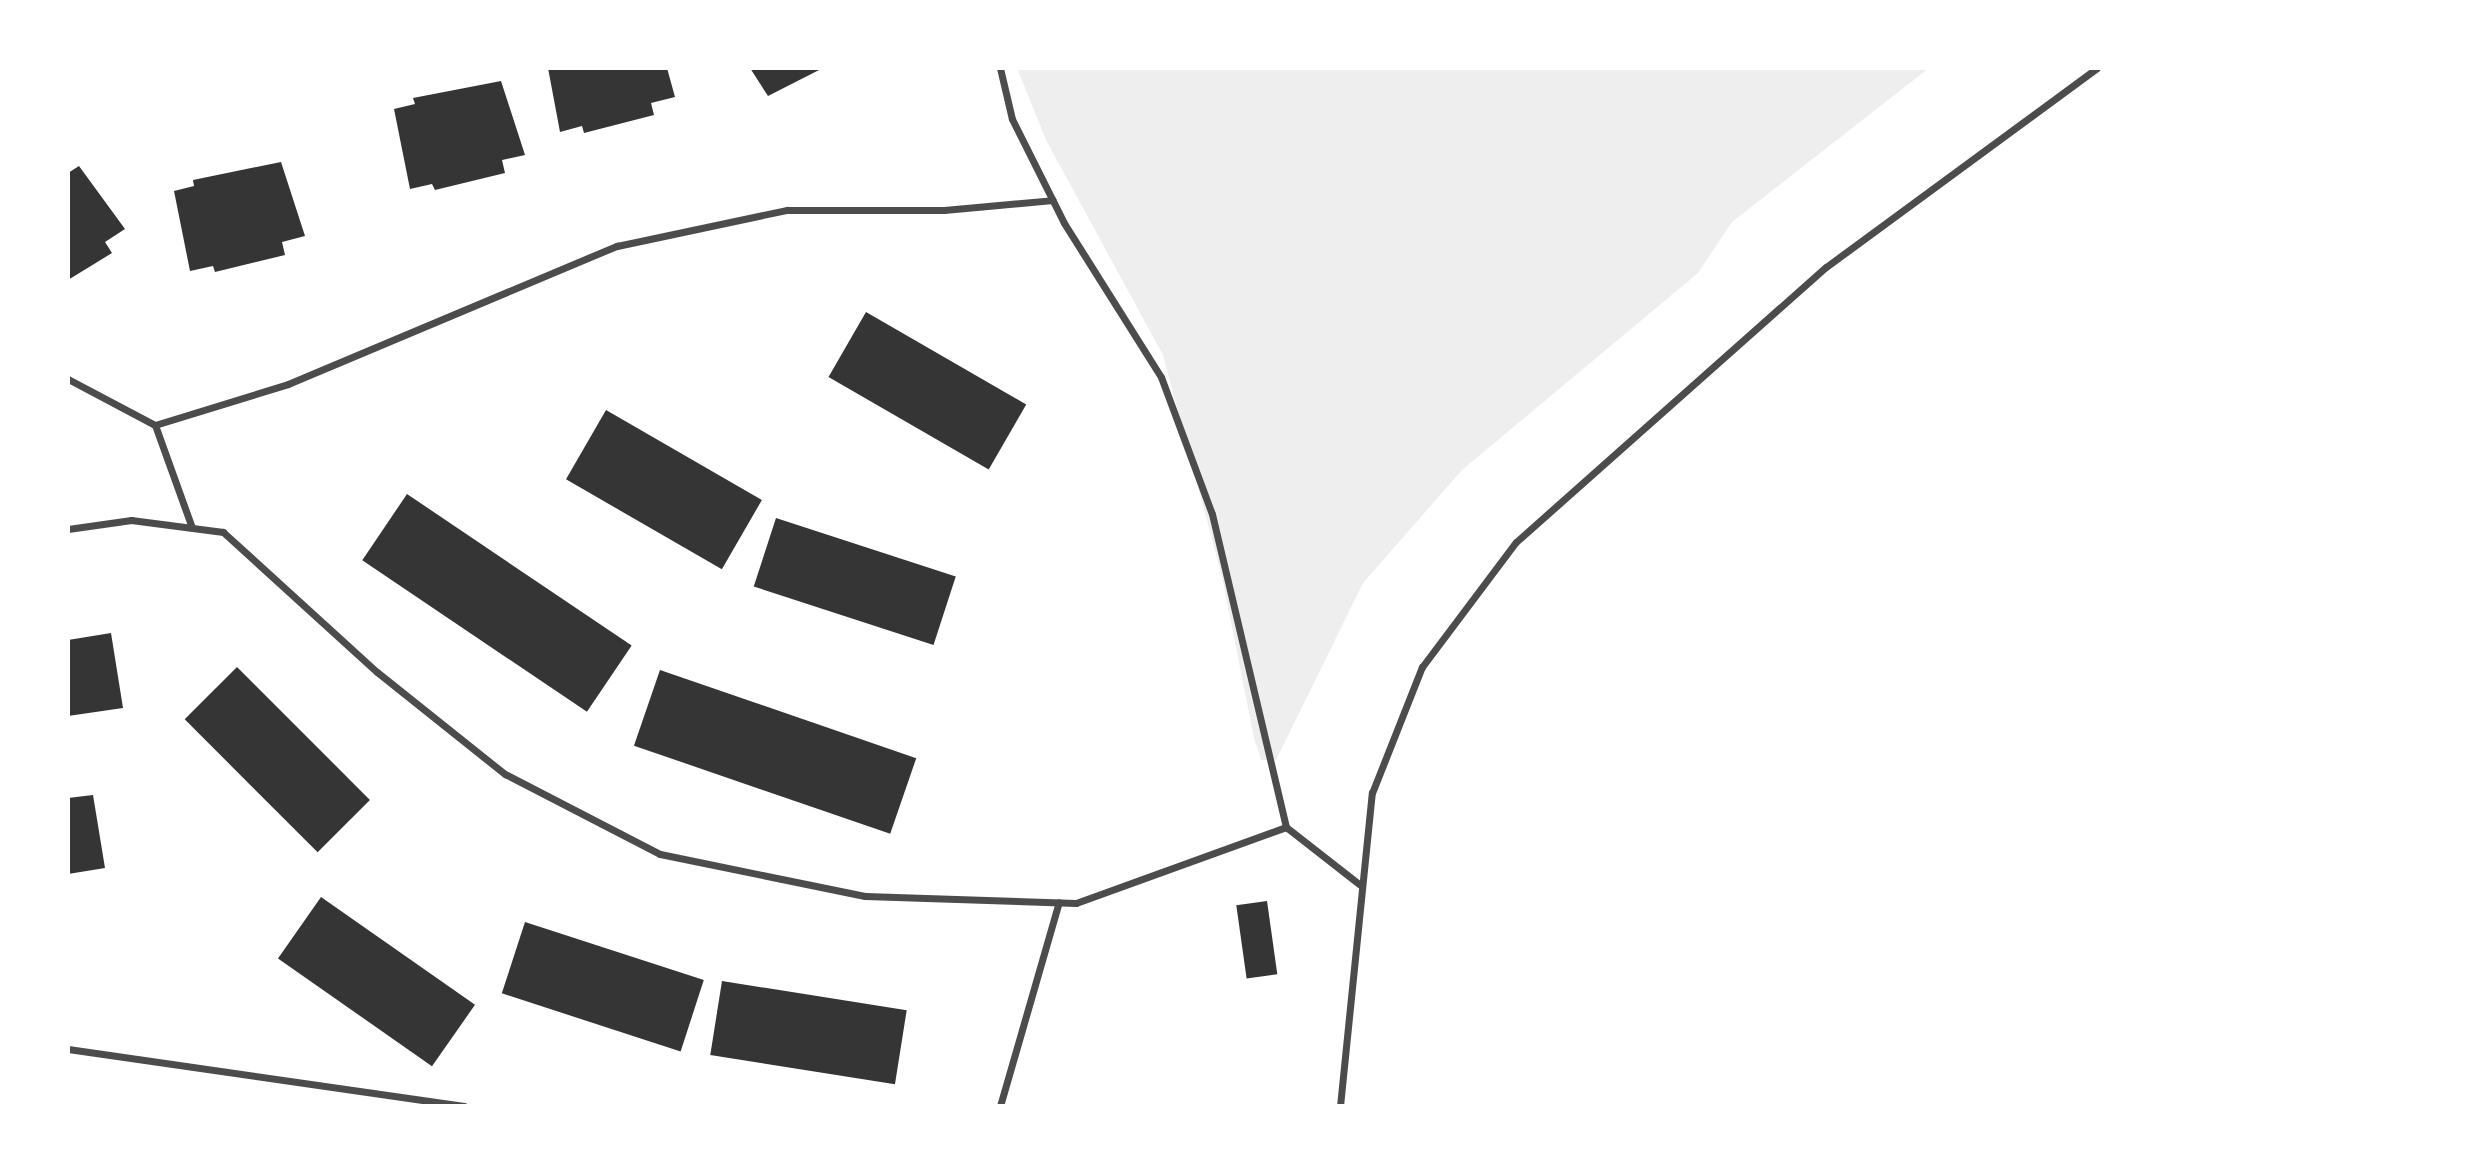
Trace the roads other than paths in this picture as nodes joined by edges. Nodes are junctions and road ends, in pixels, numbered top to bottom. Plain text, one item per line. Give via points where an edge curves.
1 (1000, 68) edge
2 (2097, 68) edge
3 (1053, 200) junction
4 (68, 379) edge
5 (155, 425) junction
6 (192, 528) junction
7 (68, 529) edge
8 (1286, 827) junction
9 (1359, 884) junction
10 (1059, 902) junction
11 (68, 1049) edge
12 (464, 1106) edge
13 (1000, 1106) edge
14 (1340, 1106) edge

1 - 3 street via 1012,119
2 - 9 street via 1826,267 1516,542 1422,667 1372,793
3 - 5 street via 944,210 787,210 617,246 288,384
3 - 8 street via 1161,377 1212,514
4 - 5 street
5 - 6 street
6 - 7 street via 131,520
6 - 10 street via 223,532 377,672 505,774 660,854 865,896
8 - 9 street
8 - 10 street via 1076,903
9 - 14 street
10 - 13 street
11 - 12 street

